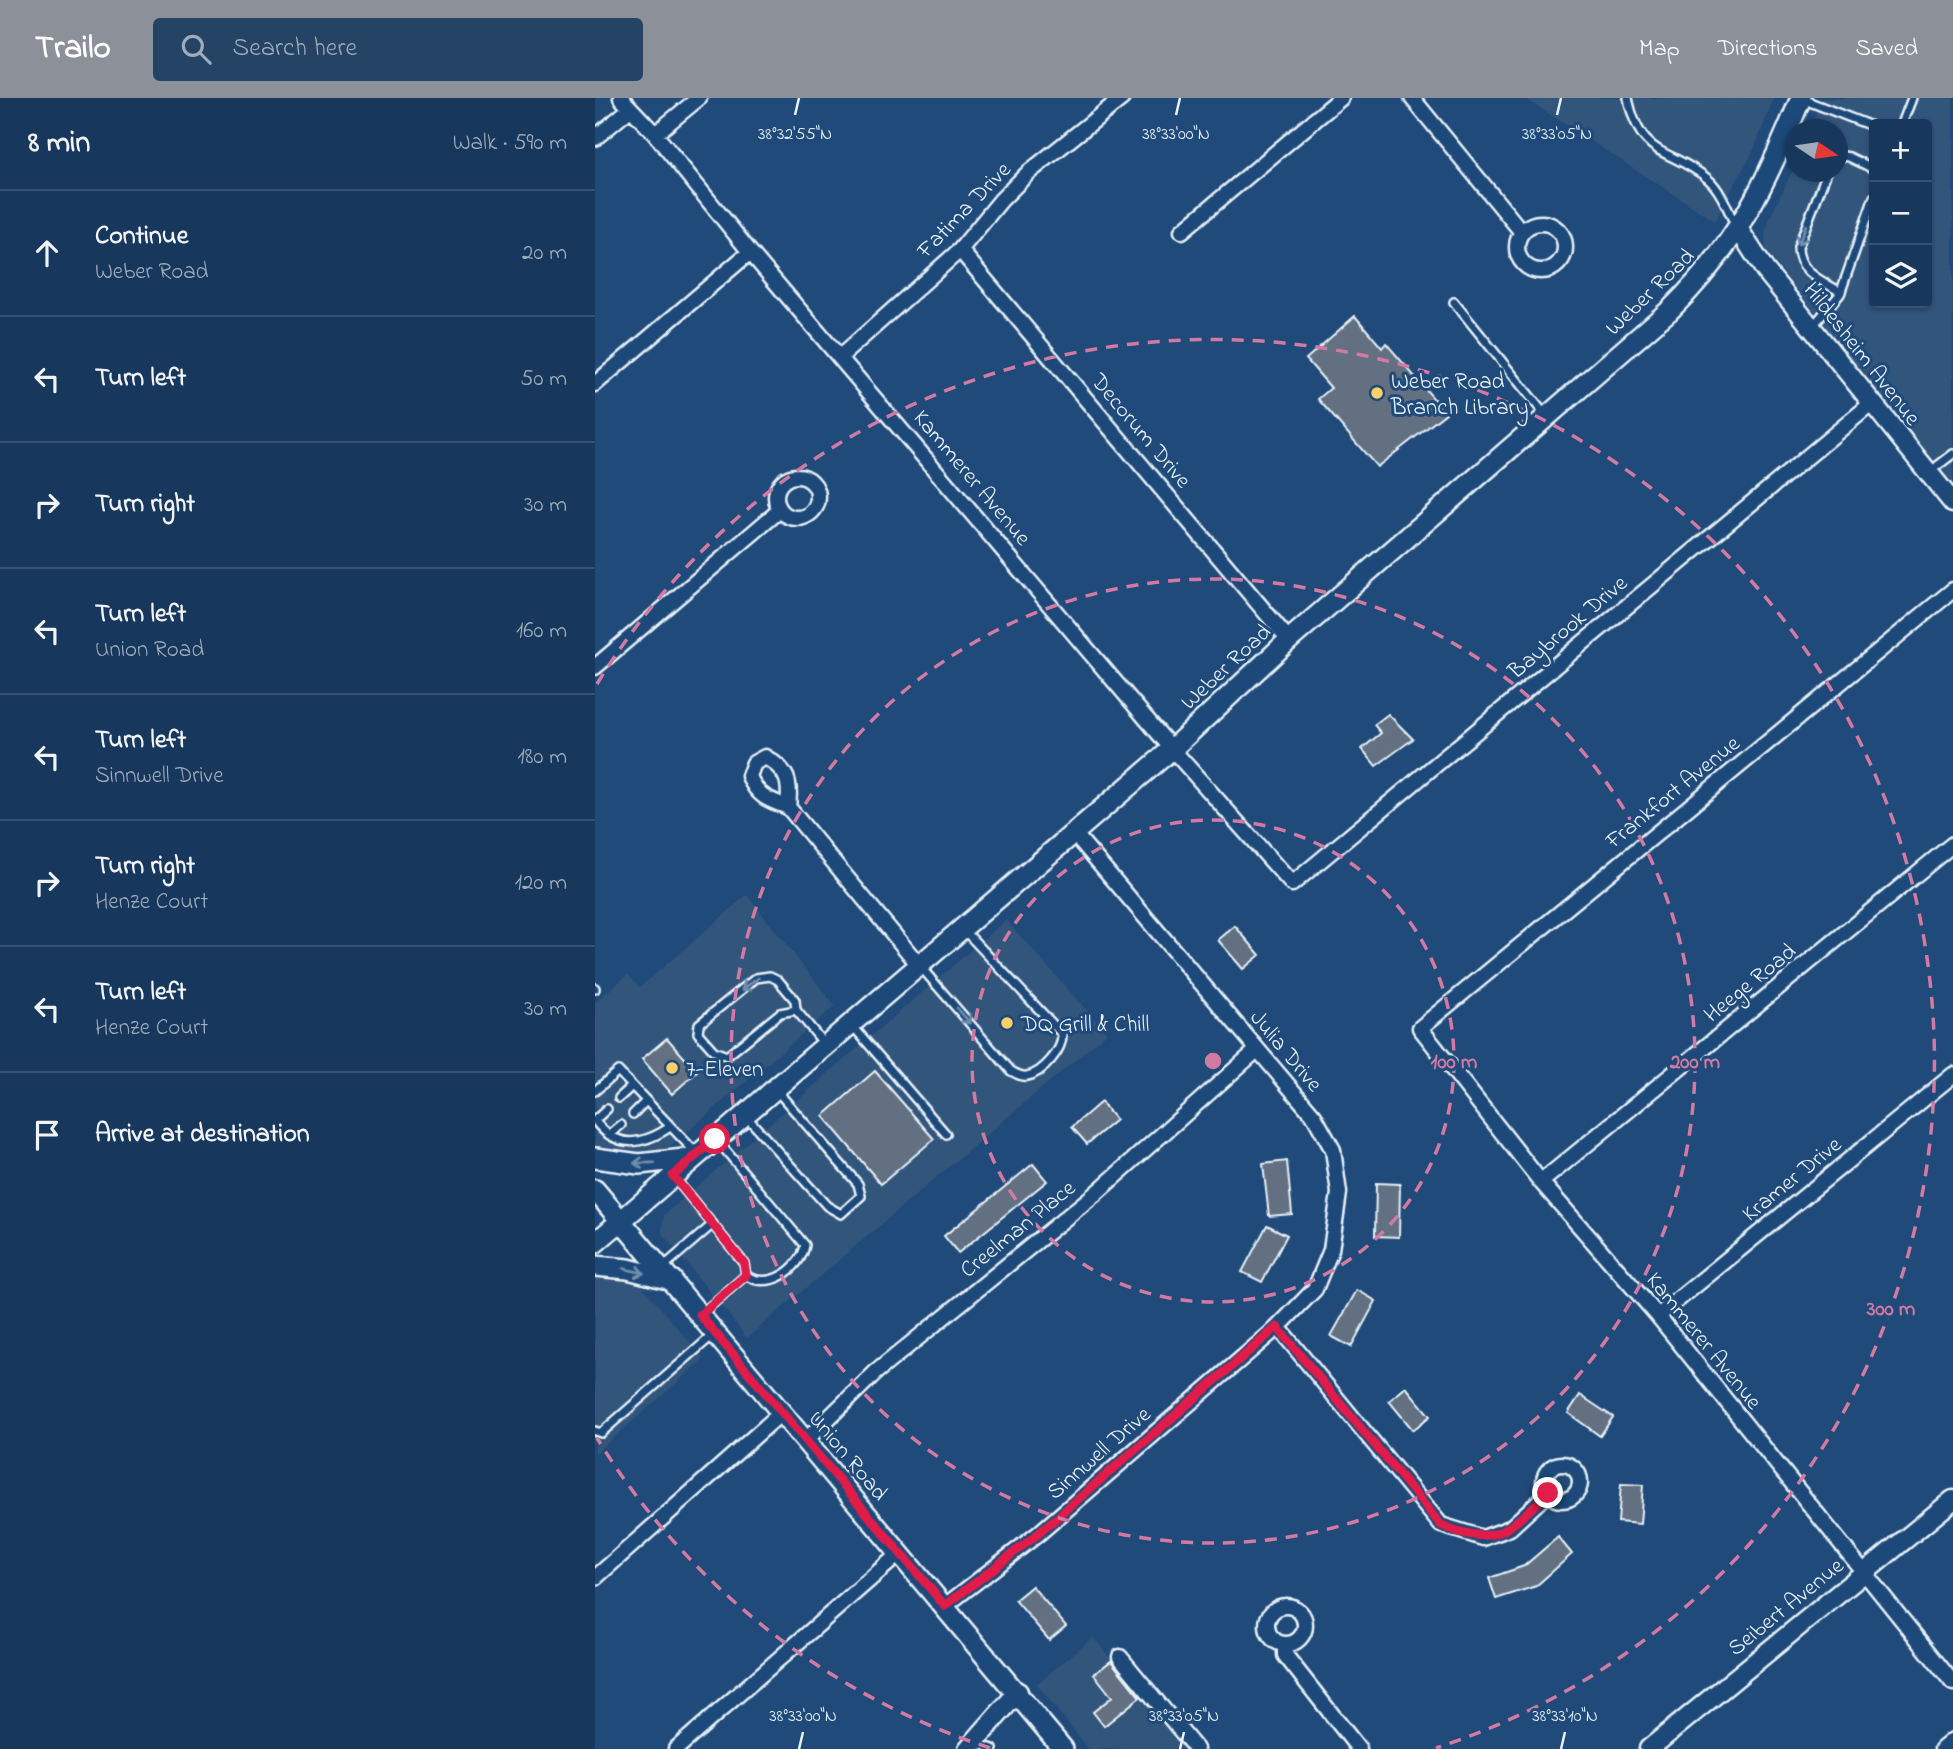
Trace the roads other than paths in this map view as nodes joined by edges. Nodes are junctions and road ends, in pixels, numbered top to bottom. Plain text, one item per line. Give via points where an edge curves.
1 (699, 98) edge
2 (1122, 98) edge
3 (1341, 98) edge
4 (1412, 98) edge
5 (1628, 98) edge
6 (1801, 98) edge
7 (1912, 98) edge
8 (625, 104) edge
9 (1904, 119) edge
10 (1869, 125) edge
11 (655, 134) junction
12 (595, 138) edge
13 (1848, 157) edge
14 (1869, 167) edge
15 (1823, 182) edge
16 (1869, 211) edge
17 (1738, 230) junction
18 (1182, 231) dead end
19 (1521, 232) dead end
20 (960, 250) junction
21 (750, 251) junction
22 (1841, 292) junction
23 (1454, 302) dead end
24 (1812, 327) junction
25 (841, 356) junction
26 (595, 384) edge
27 (1871, 404) junction
28 (1547, 417) junction
29 (1953, 454) edge
30 (1928, 473) junction
31 (1953, 503) edge
32 (780, 510) dead end
33 (1953, 590) edge
34 (1289, 640) junction
35 (595, 667) edge
36 (1172, 748) junction
37 (788, 807) dead end
38 (1074, 833) junction
39 (1953, 844) edge
40 (1292, 884) joint
41 (962, 928) junction
42 (919, 965) junction
43 (796, 1010) junction
44 (851, 1024) junction
45 (1420, 1028) joint
46 (825, 1045) junction
47 (1257, 1050) junction
48 (1953, 1075) edge
49 (632, 1086) junction
50 (775, 1088) junction
51 (595, 1091) edge
52 (619, 1098) dead end
53 (646, 1101) junction
54 (607, 1109) dead end
55 (633, 1114) dead end
56 (744, 1114) junction
57 (595, 1120) edge
58 (621, 1125) dead end
59 (670, 1127) junction
60 (946, 1134) dead end
61 (610, 1135) junction
62 (715, 1139) junction
63 (695, 1156) junction
64 (595, 1157) edge
65 (673, 1176) junction
66 (1541, 1182) junction
67 (595, 1190) edge
68 (620, 1221) junction
69 (713, 1224) junction
70 (595, 1243) edge
71 (595, 1266) edge
72 (667, 1274) junction
73 (746, 1275) junction
74 (700, 1315) junction
75 (1658, 1316) junction
76 (1277, 1327) junction
77 (715, 1333) junction
78 (781, 1413) junction
79 (597, 1434) edge
80 (806, 1441) junction
81 (1548, 1493) dead end
82 (1953, 1500) edge
83 (900, 1553) junction
84 (1864, 1573) junction
85 (595, 1578) edge
86 (945, 1606) junction
87 (1285, 1646) dead end
88 (1120, 1657) dead end
89 (1953, 1683) edge
90 (1018, 1692) junction
91 (1953, 1740) edge
92 (971, 1745) edge
93 (676, 1749) edge
94 (993, 1749) edge
95 (1062, 1749) edge
96 (1196, 1749) edge
97 (1359, 1749) edge
98 (1649, 1749) edge
99 (1942, 1749) edge

1 - 11 street
2 - 20 street, Fatima Drive via 1028,173
3 - 18 street
4 - 19 street
5 - 17 lane via 1633,122 1651,148 1709,180
6 - 10 lane
6 - 17 main road, Weber Road via 1763,187
7 - 9 lane
8 - 11 street, Kammerer Avenue
8 - 12 street
11 - 21 street, Kammerer Avenue
13 - 14 lane
15 -> 22 lane via 1798,258 1809,274
16 - 22 lane
17 - 24 street, Hildesheim Avenue
17 - 28 main road, Weber Road via 1670,310
20 - 25 street, Fatima Drive
20 - 34 street, Decorum Drive
21 - 25 street, Kammerer Avenue
21 - 26 street
22 - 24 lane
23 - 28 lane
24 - 27 street, Hildesheim Avenue
25 - 36 street, Kammerer Avenue
27 - 30 street, Hildesheim Avenue
27 - 40 street, Baybrook Drive
28 - 34 main road, Weber Road
29 - 30 lane
30 - 31 street, Hildesheim Avenue
32 - 35 street
33 - 45 street, Frankfort Avenue
34 - 36 main road, Weber Road
36 - 38 main road, Weber Road
36 - 40 street, Kammerer Avenue
37 - 42 street
38 - 41 main road, Weber Road
38 - 47 street, Julia Drive
39 - 66 street, Heege Road
41 - 42 main road, Weber Road
42 -> 41 lane via 1011,1071 1031,1076 1058,1052 1062,1034
42 - 44 main road, Weber Road
43 -> 43 lane via 795,1000 778,980 763,976 699,1024 698,1033 714,1051 727,1056 780,1013
43 - 46 lane
44 - 46 main road, Weber Road
44 - 60 lane
45 - 66 street, Kammerer Avenue
46 - 50 main road, Weber Road
47 - 76 street, Julia Drive via 1320,1127 1333,1150 1339,1193 1331,1250 1315,1289
47 - 80 street, Creelman Place via 1095,1194 876,1372
48 - 75 street, Kramer Drive
49 - 51 lane via 618,1071
49 - 52 lane
49 - 53 lane
50 - 56 main road, Weber Road
50 - 56 lane via 858,1185 861,1196 848,1210 841,1214 827,1206
53 - 55 lane
53 - 59 lane
54 - 57 lane
56 - 62 main road, Weber Road
57 - 61 lane
58 - 61 lane
59 - 61 lane via 641,1142 627,1143
59 - 63 lane
62 - 63 main road, Weber Road
62 - 73 lane via 805,1245 801,1257 776,1280 761,1283
63 -> 64 main road via 639,1164
63 - 65 main road, Weber Road
65 - 68 main road, Weber Road
65 - 69 lane
66 - 75 street, Kammerer Avenue
67 - 68 main road, Union Road
68 - 70 main road, Weber Road
68 - 72 main road, Union Road
69 - 72 lane
69 - 73 lane via 744,1263
71 -> 72 main road
72 - 74 main road, Union Road
73 - 74 lane
74 - 77 main road, Union Road
75 - 84 street, Kammerer Avenue
76 - 81 street via 1441,1525 1483,1538 1510,1528
76 - 86 street, Sinnwell Drive via 1038,1534
77 - 78 main road, Union Road
77 - 79 lane
78 - 80 main road, Union Road
78 - 85 street
80 - 83 main road, Union Road
82 - 84 street, Seibert Avenue
83 - 86 main road, Union Road
83 - 93 street
84 - 89 street, Kammerer Avenue
84 - 98 street, Seibert Avenue
86 - 90 main road, Union Road
87 - 97 street via 1285,1655
88 - 96 street
90 - 92 street
90 - 95 main road, Union Road
91 - 99 street
92 - 94 lane

